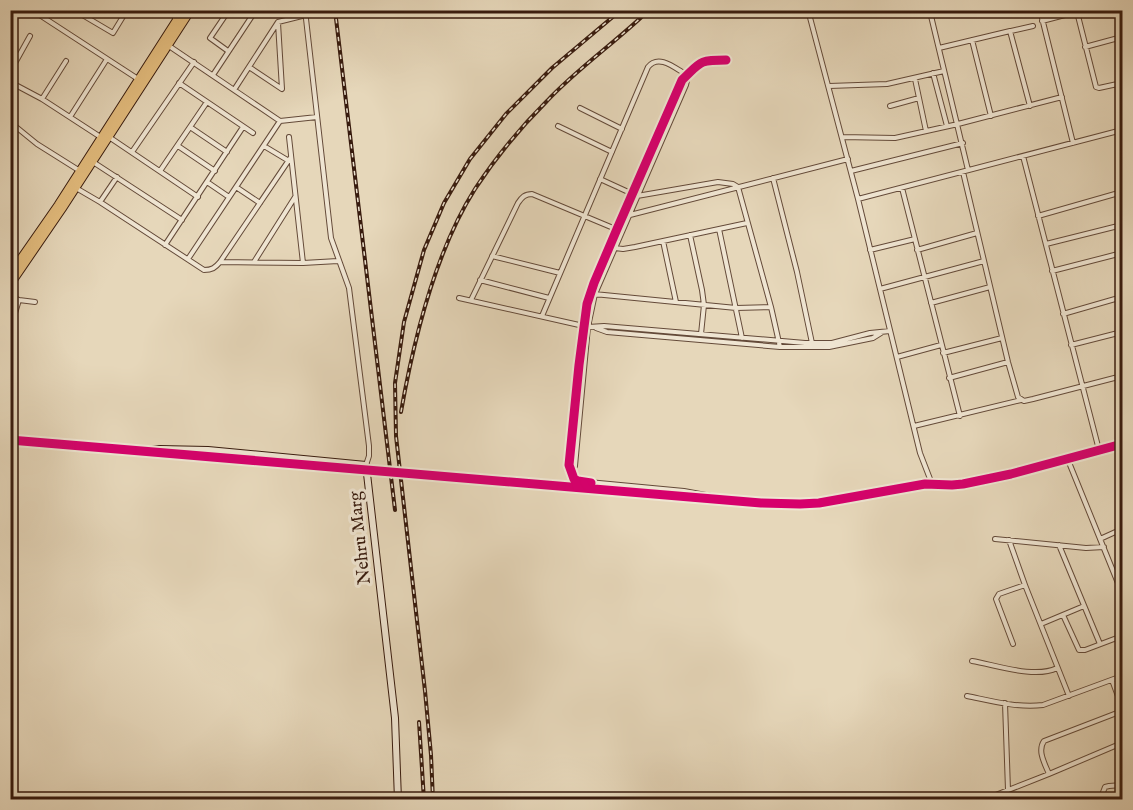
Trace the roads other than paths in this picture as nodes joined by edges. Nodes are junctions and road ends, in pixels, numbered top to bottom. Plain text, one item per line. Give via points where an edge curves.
1 (32, 10) edge
2 (74, 10) edge
3 (127, 10) edge
4 (229, 10) edge
5 (255, 10) edge
6 (808, 10) edge
7 (945, 10) edge
8 (1040, 10) edge
9 (1084, 10) edge
10 (184, 12) edge
11 (1077, 12) junction
12 (306, 13) edge
13 (1042, 21) junction
14 (278, 22) junction
15 (1034, 26) dead end
16 (1010, 31) junction
17 (30, 36) dead end
18 (1122, 37) edge
19 (972, 40) junction
20 (168, 46) junction
21 (1085, 47) junction
22 (939, 48) junction
23 (229, 51) junction
24 (106, 59) junction
25 (726, 60) dead end
26 (66, 61) dead end
27 (194, 62) junction
28 (249, 67) junction
29 (944, 71) junction
30 (10, 72) edge
31 (933, 73) junction
32 (213, 75) junction
33 (688, 76) junction
34 (915, 78) junction
35 (138, 79) junction
36 (12, 83) edge
37 (179, 83) junction
38 (1122, 83) edge
39 (829, 86) junction
40 (234, 90) junction
41 (10, 91) edge
42 (1062, 97) junction
43 (919, 98) junction
44 (42, 99) junction
45 (207, 102) junction
46 (890, 106) dead end
47 (1029, 106) junction
48 (580, 108) dead end
49 (992, 116) junction
50 (70, 117) junction
51 (317, 117) junction
52 (10, 122) edge
53 (280, 122) junction
54 (958, 124) junction
55 (558, 126) dead end
56 (947, 126) junction
57 (243, 127) junction
58 (190, 128) junction
59 (622, 129) junction
60 (1122, 130) edge
61 (926, 131) junction
62 (253, 133) dead end
63 (289, 136) dead end
64 (842, 137) junction
65 (105, 138) junction
66 (963, 143) junction
67 (1073, 143) junction
68 (178, 146) junction
69 (264, 146) junction
70 (132, 152) junction
71 (227, 152) junction
72 (612, 152) junction
73 (1023, 156) junction
74 (290, 159) junction
75 (848, 159) junction
76 (92, 161) junction
77 (968, 170) junction
78 (80, 171) junction
79 (160, 171) junction
80 (215, 171) junction
81 (851, 171) junction
82 (963, 172) junction
83 (117, 177) junction
84 (773, 178) junction
85 (600, 179) junction
86 (207, 182) junction
87 (236, 187) junction
88 (738, 187) junction
89 (76, 188) junction
90 (902, 188) junction
91 (1122, 192) edge
92 (635, 195) junction
93 (296, 196) junction
94 (198, 197) junction
95 (229, 198) junction
96 (858, 199) junction
97 (100, 202) junction
98 (260, 203) junction
99 (629, 215) junction
100 (585, 216) junction
101 (1038, 216) junction
102 (182, 220) junction
103 (747, 223) junction
104 (1122, 225) edge
105 (719, 229) junction
106 (619, 230) junction
107 (977, 233) junction
108 (690, 235) junction
109 (915, 239) junction
110 (663, 241) junction
111 (1046, 244) junction
112 (165, 245) junction
113 (615, 248) junction
114 (870, 250) junction
115 (917, 250) junction
116 (29, 252) junction
117 (1122, 253) edge
118 (492, 256) junction
119 (188, 260) junction
120 (338, 261) junction
121 (984, 261) junction
122 (220, 262) junction
123 (254, 262) junction
124 (303, 263) junction
125 (1052, 271) junction
126 (560, 273) junction
127 (10, 274) edge
128 (924, 277) junction
129 (480, 280) junction
130 (10, 285) edge
131 (990, 286) junction
132 (880, 290) junction
133 (593, 294) junction
134 (10, 296) edge
135 (1122, 297) edge
136 (459, 298) dead end
137 (549, 298) junction
138 (19, 300) junction
139 (471, 300) junction
140 (35, 302) dead end
141 (676, 302) junction
142 (931, 303) junction
143 (704, 305) junction
144 (771, 307) junction
145 (736, 308) junction
146 (1063, 314) junction
147 (542, 316) junction
148 (586, 326) junction
149 (595, 327) junction
150 (10, 330) edge
151 (890, 331) junction
152 (1122, 332) edge
153 (881, 333) junction
154 (701, 334) junction
155 (742, 338) junction
156 (1002, 338) junction
157 (812, 344) junction
158 (780, 345) junction
159 (941, 345) junction
160 (1071, 345) junction
161 (943, 353) junction
162 (897, 357) junction
163 (1008, 362) junction
164 (1122, 376) edge
165 (949, 378) junction
166 (1082, 387) junction
167 (1021, 400) junction
168 (960, 416) junction
169 (914, 426) junction
170 (10, 440) edge
171 (1122, 444) edge
172 (1099, 451) junction
173 (138, 452) junction
174 (1068, 459) junction
175 (366, 465) junction
176 (932, 484) junction
177 (734, 501) junction
178 (1122, 529) edge
179 (994, 539) dead end
180 (1100, 539) junction
181 (1010, 540) junction
182 (1059, 545) junction
183 (1104, 547) junction
184 (1025, 585) junction
185 (1122, 592) edge
186 (1084, 606) junction
187 (1063, 615) junction
188 (1041, 624) junction
189 (1122, 636) edge
190 (1012, 644) dead end
191 (1100, 644) junction
192 (972, 660) dead end
193 (1058, 668) junction
194 (1122, 676) edge
195 (1112, 680) junction
196 (966, 696) dead end
197 (1069, 696) junction
198 (1005, 703) junction
199 (1122, 709) edge
200 (1122, 742) edge
201 (1049, 774) junction
202 (1122, 785) edge
203 (1008, 790) junction
204 (988, 799) edge
205 (398, 800) edge
206 (983, 800) edge
207 (1100, 800) edge

1 - 24 street
2 - 3 street via 113,33
4 - 23 street via 210,38
5 - 23 street
6 - 39 street
7 - 22 street via 931,16
8 - 13 street
9 - 11 street
10 - 20 main road
10 - 35 main road
11 - 13 street
11 - 21 street
12 - 14 street
12 - 51 street
13 - 42 street
14 - 28 street
14 - 28 street via 282,89
15 - 16 street
16 - 19 street
16 - 47 street
17 - 30 street
18 - 21 street
19 - 22 street
19 - 49 street
20 - 27 street
20 - 65 main road
21 - 38 street via 1097,88
22 - 29 street
23 - 32 street
24 - 35 street
24 - 50 street
25 - 33 street via 703,61
26 - 44 street
27 - 32 street
27 - 37 street
28 - 40 street
29 - 31 street
29 - 54 street
31 - 34 street
31 - 56 street
32 - 40 street
33 - 59 street via 664,62 652,62
33 - 92 street via 681,84
34 - 39 street via 887,84
34 - 43 street
35 - 65 main road
36 - 41 street
36 - 44 street
37 - 45 street
37 - 70 street
39 - 64 street
40 - 53 street
42 - 47 street
42 - 67 street
43 - 46 street
43 - 61 street
44 - 50 street
45 - 57 street
45 - 58 street
47 - 49 street
48 - 59 street
49 - 54 street
50 - 65 street
51 - 53 street
51 - 120 street via 331,238
52 - 78 street
53 - 69 street
54 - 56 street
54 - 66 street
55 - 72 street
56 - 61 street
57 - 62 street
57 - 71 street
58 - 68 street
58 - 71 street
59 - 72 street
60 - 67 street
61 - 64 street via 895,138
63 - 74 street
64 - 75 street
65 - 70 street
65 - 76 main road
65 - 78 main road
66 - 77 street
66 - 81 street
67 - 73 street
68 - 79 street
68 - 80 street
69 - 74 street
69 - 87 street
70 - 79 street
71 - 80 street
72 - 85 street
73 - 77 street
73 - 101 street
74 - 93 street
74 - 98 street
75 - 81 street
75 - 84 street
76 - 83 street
76 - 89 main road
77 - 82 street
78 - 116 main road
79 - 94 street
80 - 86 street
81 - 96 street
82 - 90 street
82 - 107 street
83 - 97 street
83 - 102 street
84 - 88 street
84 - 157 street
85 - 92 street
85 - 100 street
86 - 94 street
86 - 95 street
87 - 95 street
87 - 98 street
88 - 92 street via 718,182
88 - 99 street
88 - 103 street
89 - 97 street
89 - 116 main road
90 - 96 street
90 - 109 street
91 - 101 street
92 - 99 street
92 - 106 street
93 - 123 street
93 - 124 street
94 - 102 street
95 - 119 street
96 - 114 street
97 - 112 street
98 - 122 street
99 - 106 street
100 - 106 street
100 - 118 street via 527,194 518,203
100 - 126 street
101 - 111 street
102 - 112 street
103 - 105 street
103 - 144 street
104 - 111 street
105 - 108 street
105 - 145 street
106 - 113 street
106 - 133 street
107 - 115 street
107 - 121 street
108 - 110 street
108 - 143 street
109 - 114 street
109 - 115 street
110 - 113 street
110 - 141 street
111 - 125 street
112 - 119 street
113 - 133 street
114 - 132 street
115 - 128 street
116 - 127 main road
116 - 130 main road
117 - 125 street
118 - 126 street
118 - 129 street
119 - 122 street via 204,270 215,268
120 - 124 street
120 - 175 street via 349,288 353,316 369,446
121 - 128 street
121 - 131 street
122 - 123 street
123 - 124 street
125 - 146 street
126 - 137 street
128 - 132 street
128 - 142 street
129 - 137 street
129 - 139 street
131 - 142 street
131 - 156 street
132 - 151 street
133 - 141 street
133 - 148 street via 585,311
134 - 138 street
135 - 146 street
136 - 139 street
137 - 147 street
138 - 140 street
138 - 150 street
139 - 147 street
141 - 143 street
142 - 159 street
143 - 145 street
143 - 154 street
144 - 145 street
144 - 158 street
145 - 155 street
146 - 160 street
147 - 148 street
148 - 149 street
148 - 177 street via 569,465 574,479 691,492
149 - 154 street
149 - 158 street via 607,332
151 - 153 street
151 - 162 street
152 - 160 street
153 - 157 street
153 - 158 street via 835,346
154 - 155 street
155 - 158 street
156 - 161 street
156 - 163 street
157 - 158 street
159 - 161 street
159 - 162 street
160 - 166 street
161 - 165 street
162 - 169 street
163 - 165 street
163 - 167 street
164 - 166 street
165 - 168 street
166 - 167 street
166 - 172 street
167 - 168 street
168 - 169 street
169 - 176 street
170 - 173 street
171 - 172 street
172 - 174 street
173 - 175 street, Nehru Marg via 208,450
173 - 177 street, bridge
174 - 176 street via 963,483
174 - 180 street
175 - 205 street, Nehru Marg via 395,718
176 - 177 street via 819,503
178 - 180 street
179 - 181 street
180 - 183 street
181 - 182 street
181 - 184 street
182 - 183 street
182 - 186 street
183 - 185 street
184 - 188 street
184 - 190 street via 999,594 996,599
186 - 187 street
186 - 191 street
187 - 188 street
187 - 191 street via 1079,650
188 - 193 street
189 - 191 street
192 - 193 street via 1033,672
193 - 197 street
194 - 195 street
195 - 197 street
195 - 199 street
196 - 198 street
197 - 198 street via 1033,706
198 - 203 street
199 - 201 street via 1044,741 1041,753
200 - 201 street
201 - 203 street
202 - 207 street via 1105,787
203 - 204 street
204 - 206 street

